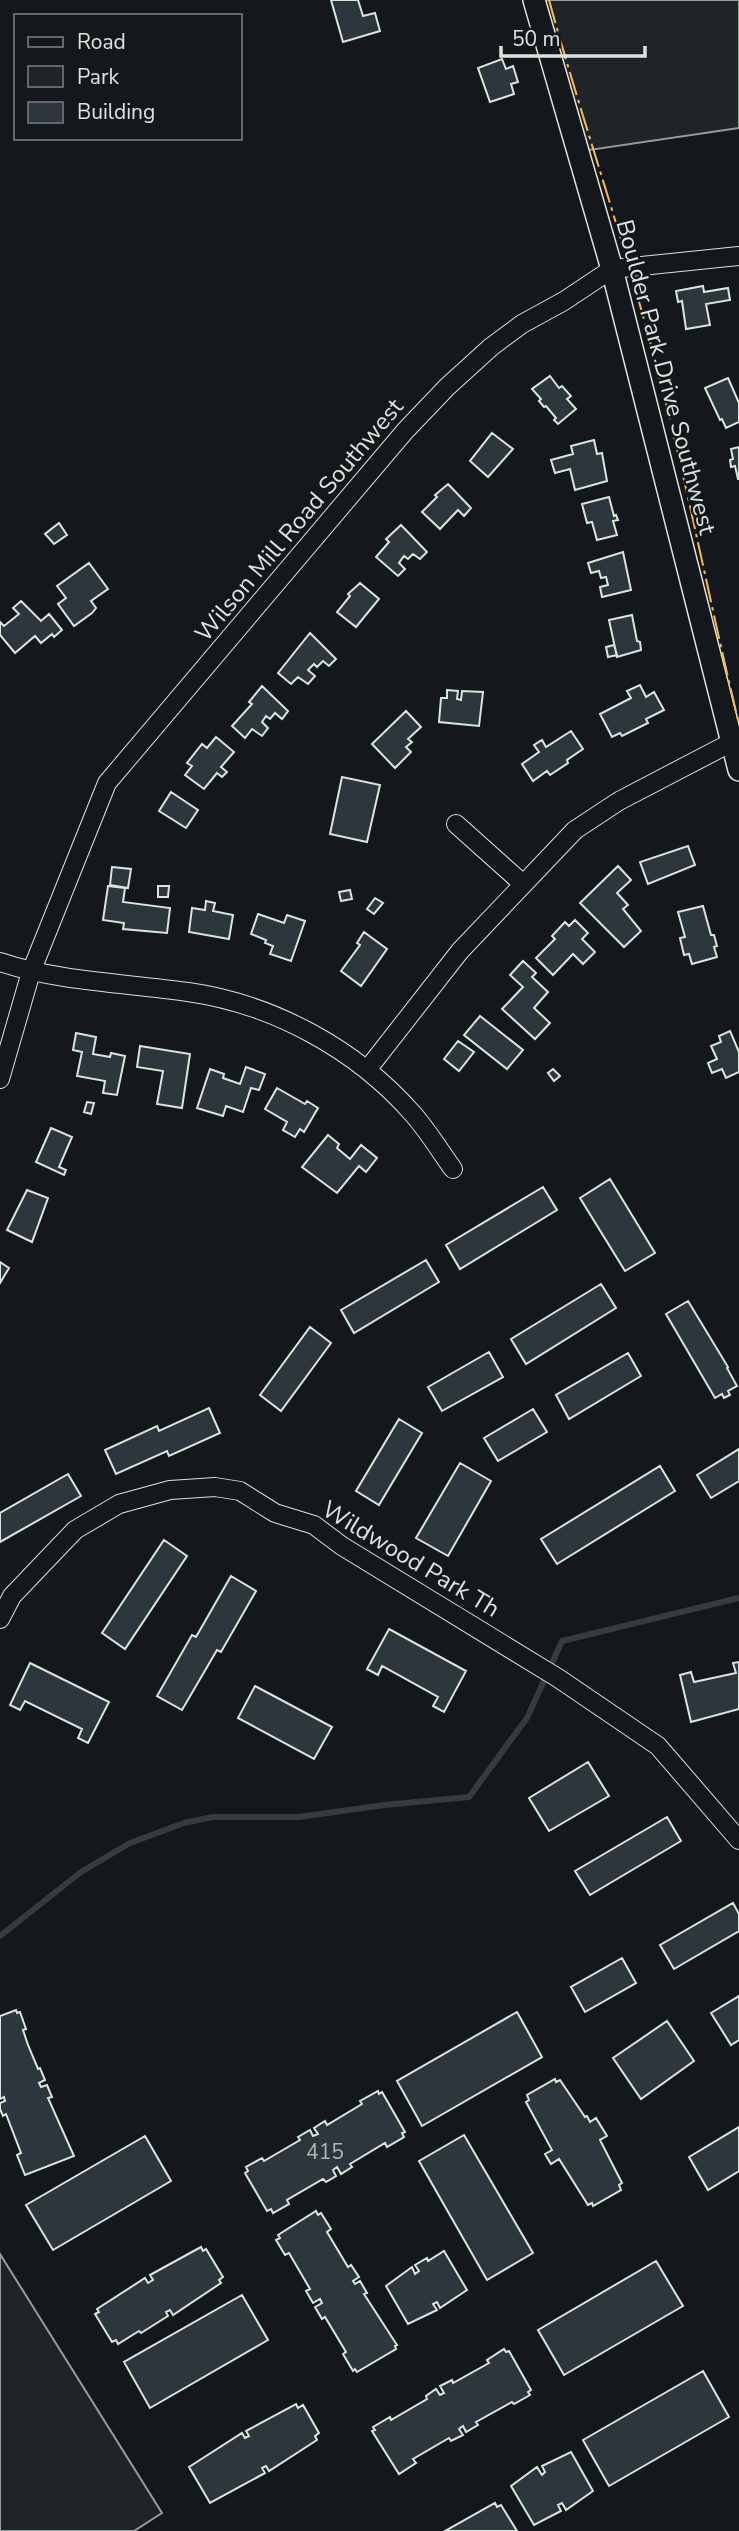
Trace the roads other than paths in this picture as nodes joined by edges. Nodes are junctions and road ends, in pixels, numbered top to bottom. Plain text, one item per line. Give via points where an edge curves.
1 (534, 0) edge
2 (739, 256) edge
3 (612, 269) junction
4 (732, 742) junction
5 (739, 770) edge
6 (456, 824) dead end
7 (522, 883) junction
8 (0, 962) edge
9 (31, 972) junction
10 (367, 1070) junction
11 (0, 1079) edge
12 (453, 1170) dead end
13 (0, 1619) edge
14 (739, 1840) edge

1 - 3 street, Boulder Park Drive Southwest
2 - 3 street, Wilson Mill Road Southwest
3 - 4 street, Boulder Park Drive Southwest
3 - 9 street, Wilson Mill Road Southwest via 522,324 447,387 107,783
4 - 5 street, Boulder Park Drive Southwest
4 - 7 street via 619,801 575,830
6 - 7 street
7 - 10 street via 460,951
8 - 9 street
9 - 10 street via 241,1004 305,1029
9 - 11 street, Wilson Mill Road Southwest
10 - 12 street via 413,1114
13 - 14 street, Wildwood Park Th via 12,1596 75,1530 119,1504 170,1490 215,1486 240,1491 275,1513 314,1525 658,1746

